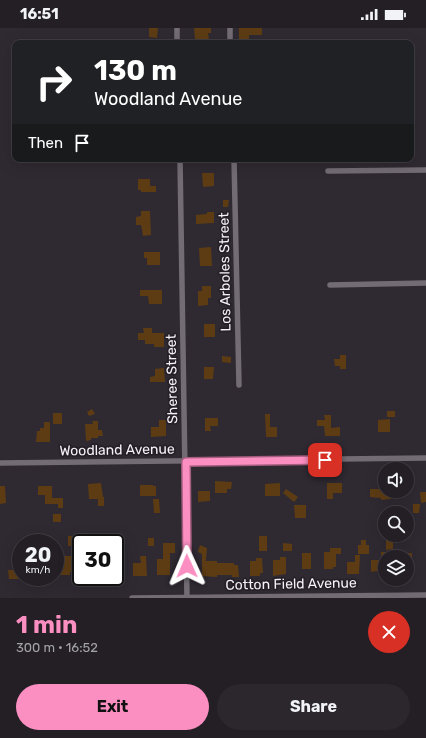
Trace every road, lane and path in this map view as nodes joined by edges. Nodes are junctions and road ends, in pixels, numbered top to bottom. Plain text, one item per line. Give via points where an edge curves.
1 (177, 28) edge
2 (230, 28) edge
3 (178, 40) edge
4 (230, 40) edge
5 (180, 162) edge
6 (234, 162) edge
7 (426, 170) edge
8 (328, 171) dead end
9 (426, 283) edge
10 (330, 285) dead end
11 (239, 385) dead end
12 (426, 458) edge
13 (186, 462) junction
14 (0, 463) edge
15 (426, 595) edge
16 (132, 598) edge
17 (187, 598) edge

1 - 3 street
2 - 4 street
5 - 13 street, Sheree Street
6 - 11 street, Los Arboles Street
7 - 8 street
9 - 10 street
12 - 13 street, Woodland Avenue
13 - 14 street, Woodland Avenue
13 - 17 street, Sheree Street
15 - 17 street, Cotton Field Avenue
16 - 17 street, Cotton Field Avenue

